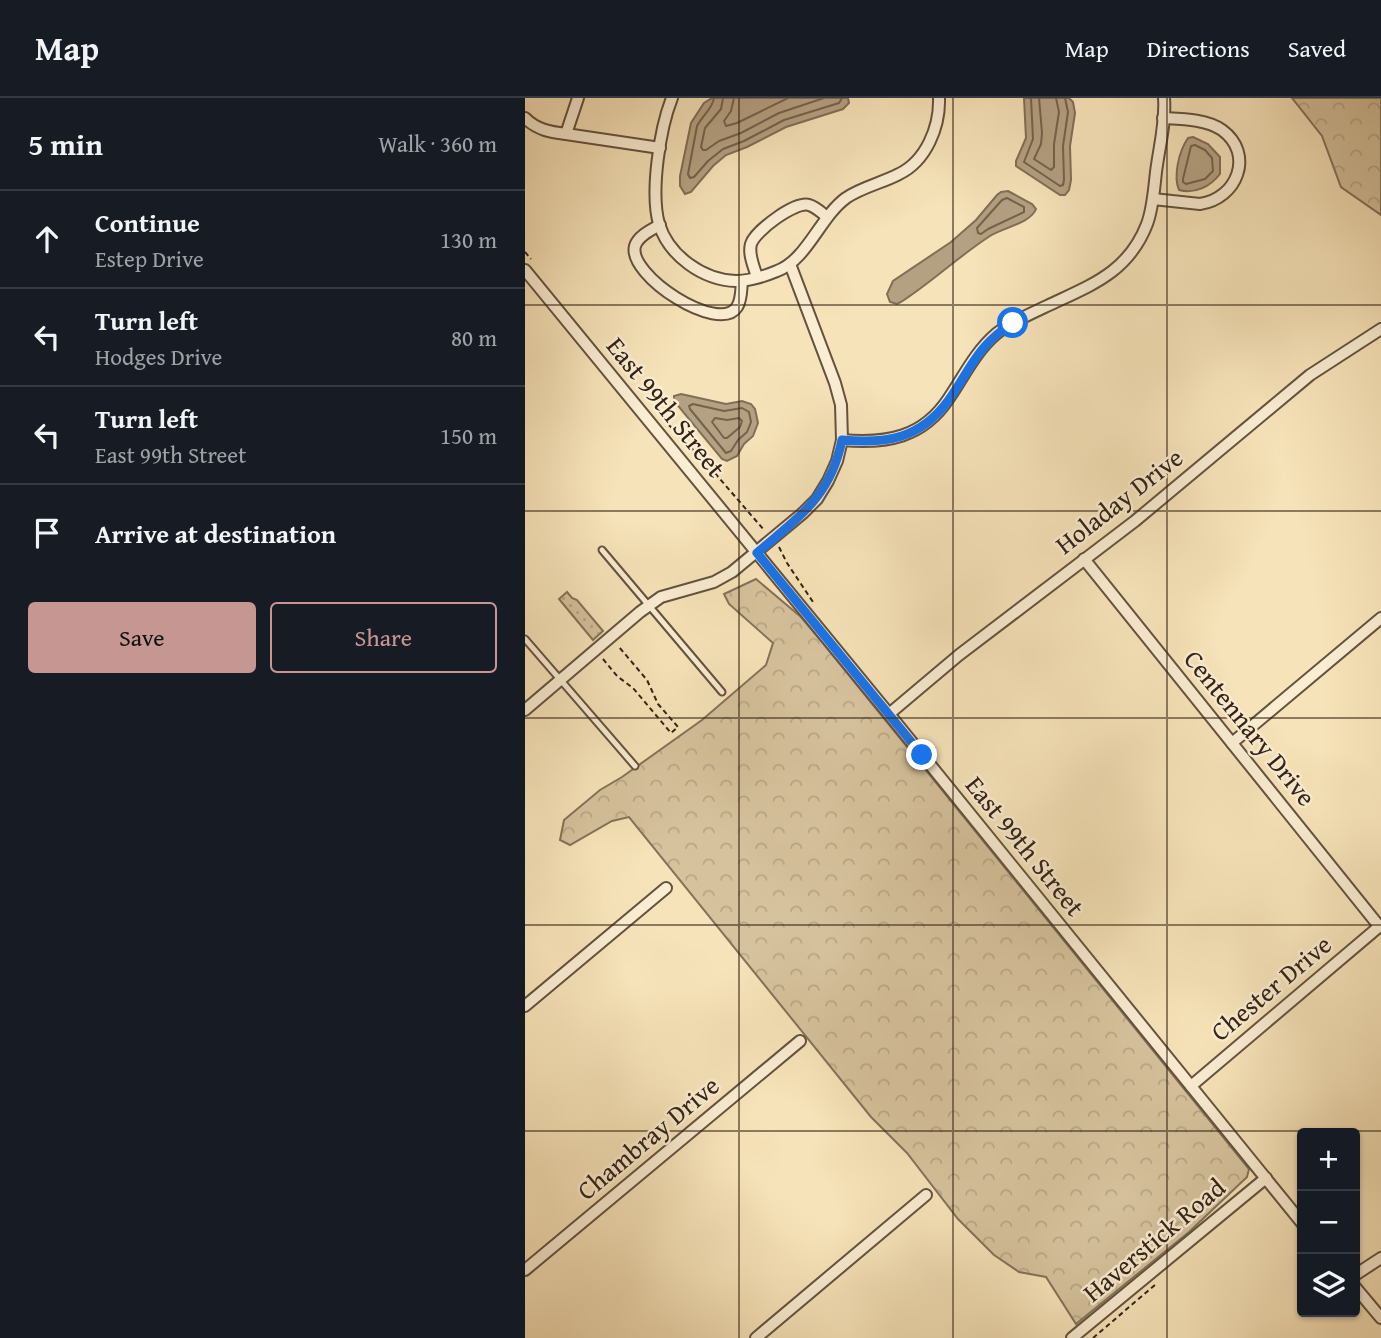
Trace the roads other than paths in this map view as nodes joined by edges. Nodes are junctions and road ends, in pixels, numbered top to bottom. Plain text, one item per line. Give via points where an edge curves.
1 (578, 98) edge
2 (672, 98) edge
3 (939, 98) edge
4 (1164, 98) edge
5 (525, 118) edge
6 (1163, 118) junction
7 (566, 134) junction
8 (660, 148) junction
9 (1153, 199) junction
10 (827, 218) junction
11 (660, 225) junction
12 (790, 264) junction
13 (529, 266) edge
14 (757, 277) junction
15 (742, 281) junction
16 (1381, 329) edge
17 (842, 440) junction
18 (602, 550) dead end
19 (757, 553) junction
20 (1084, 559) junction
21 (649, 605) junction
22 (1381, 618) edge
23 (525, 639) edge
24 (560, 680) junction
25 (722, 692) dead end
26 (525, 710) edge
27 (889, 714) junction
28 (1233, 743) junction
29 (635, 766) dead end
30 (666, 888) dead end
31 (1380, 926) edge
32 (525, 1006) edge
33 (800, 1041) dead end
34 (1191, 1086) junction
35 (1265, 1178) junction
36 (926, 1195) dead end
37 (1297, 1217) edge
38 (1381, 1258) edge
39 (525, 1270) edge
40 (1360, 1272) edge
41 (1360, 1293) edge
42 (1381, 1318) edge
43 (756, 1338) edge
44 (1072, 1338) edge

1 - 7 street
2 - 8 street
3 - 10 street via 935,128 919,158 901,173 850,196
4 - 6 street
5 - 7 street via 540,129
6 - 9 street
6 - 9 street via 1209,123 1224,131 1236,146 1238,173 1230,189 1212,202
7 - 8 street
8 - 11 street via 655,194
9 - 17 street via 1141,238 1121,265 1101,280 997,333 930,420 889,440
10 - 12 street
10 - 14 street via 810,205 800,205 764,227 750,247
11 - 15 street via 671,247 691,266 712,276
11 - 15 street via 640,239 635,253 657,284 679,300 727,314 738,306
12 - 14 street
12 - 17 street via 839,395
13 - 19 street, East 99th Street
14 - 15 street
16 - 20 street, Holaday Drive via 1310,375
17 - 19 street via 833,471 817,499
18 - 21 lane
19 - 21 street via 713,582
19 - 27 street, East 99th Street
20 - 27 street, Holaday Drive
20 - 28 street, Centennary Drive
21 - 24 street
21 - 25 lane
22 - 28 street
23 - 24 lane
24 - 26 street
24 - 29 lane
27 - 34 street, East 99th Street
28 - 31 street, Centennary Drive
30 - 32 street
31 - 34 street, Chester Drive
33 - 39 street, Chambray Drive
34 - 35 street, East 99th Street
35 - 37 street, East 99th Street
35 - 44 street, Haverstick Road
36 - 43 street
38 - 40 street
41 - 42 street

